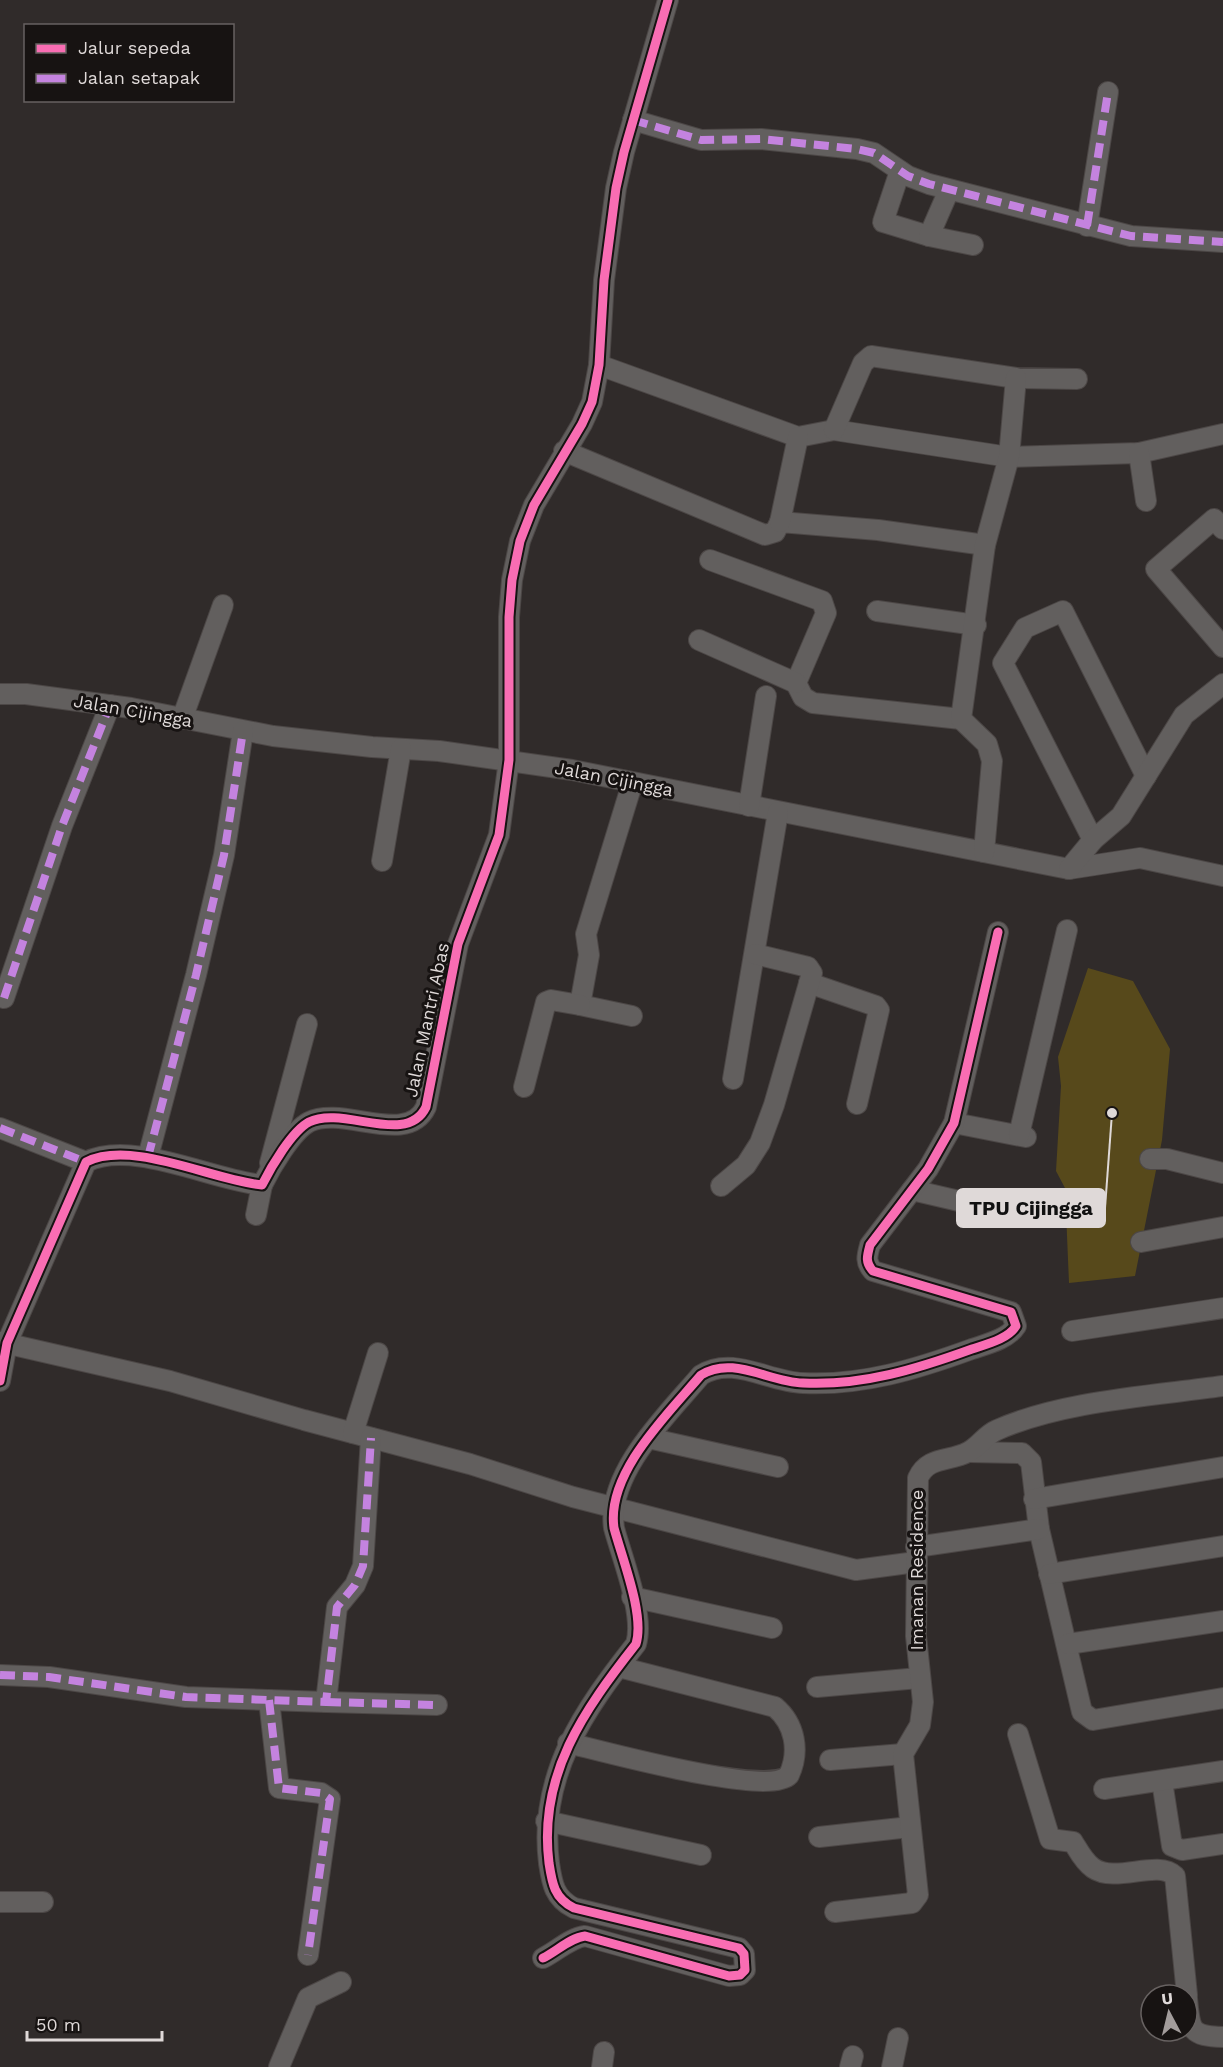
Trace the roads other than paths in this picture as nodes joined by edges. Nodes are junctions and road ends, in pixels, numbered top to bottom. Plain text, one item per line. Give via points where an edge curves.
1 (668, 0) edge
2 (1108, 93) dead end
3 (633, 120) junction
4 (900, 171) junction
5 (949, 190) junction
6 (1087, 226) junction
7 (929, 236) junction
8 (1223, 242) edge
9 (973, 245) dead end
10 (599, 365) junction
11 (1016, 378) junction
12 (1077, 379) dead end
13 (834, 430) junction
14 (1223, 434) edge
15 (798, 437) junction
16 (564, 452) junction
17 (1139, 453) junction
18 (1009, 457) junction
19 (1146, 501) dead end
20 (780, 522) junction
21 (1223, 529) edge
22 (985, 545) junction
23 (710, 560) dead end
24 (223, 605) dead end
25 (877, 611) dead end
26 (976, 626) junction
27 (699, 640) dead end
28 (1223, 646) edge
29 (796, 682) junction
30 (1223, 684) edge
31 (0, 694) edge
32 (766, 696) dead end
33 (110, 705) junction
34 (182, 719) junction
35 (961, 719) junction
36 (243, 731) junction
37 (401, 749) junction
38 (509, 760) junction
39 (1146, 776) junction
40 (632, 784) junction
41 (749, 806) junction
42 (778, 812) junction
43 (1093, 840) junction
44 (984, 852) junction
45 (382, 861) dead end
46 (1070, 869) junction
47 (1223, 876) edge
48 (1067, 930) dead end
49 (998, 932) dead end
50 (755, 954) junction
51 (809, 983) junction
52 (4, 998) dead end
53 (580, 1005) junction
54 (632, 1016) dead end
55 (307, 1024) dead end
56 (732, 1079) dead end
57 (524, 1087) dead end
58 (857, 1104) dead end
59 (954, 1123) junction
60 (0, 1128) edge
61 (148, 1157) junction
62 (1150, 1159) dead end
63 (86, 1162) junction
64 (1223, 1173) edge
65 (265, 1178) junction
66 (721, 1186) dead end
67 (912, 1190) junction
68 (256, 1215) dead end
69 (1023, 1216) dead end
70 (1223, 1227) edge
71 (1141, 1242) dead end
72 (1223, 1308) edge
73 (1072, 1331) dead end
74 (3, 1342) edge
75 (378, 1353) dead end
76 (0, 1381) edge
77 (1223, 1386) edge
78 (362, 1435) junction
79 (648, 1438) junction
80 (969, 1452) junction
81 (778, 1467) dead end
82 (1223, 1467) edge
83 (1034, 1499) junction
84 (613, 1508) junction
85 (1039, 1528) junction
86 (1223, 1546) edge
87 (916, 1555) junction
88 (1049, 1574) junction
89 (632, 1597) junction
90 (1223, 1621) edge
91 (772, 1628) dead end
92 (1068, 1644) junction
93 (619, 1667) junction
94 (0, 1675) edge
95 (919, 1678) junction
96 (818, 1687) dead end
97 (1223, 1698) edge
98 (269, 1700) junction
99 (326, 1702) junction
100 (437, 1705) dead end
101 (1018, 1734) dead end
102 (568, 1743) junction
103 (903, 1754) junction
104 (830, 1760) dead end
105 (1223, 1771) edge
106 (1161, 1781) junction
107 (1104, 1789) dead end
108 (546, 1821) junction
109 (910, 1827) junction
110 (819, 1837) dead end
111 (1223, 1844) edge
112 (701, 1855) dead end
113 (0, 1902) edge
114 (43, 1902) dead end
115 (570, 1906) junction
116 (835, 1912) dead end
117 (572, 1940) junction
118 (308, 1956) dead end
119 (543, 1958) dead end
120 (341, 1982) dead end
121 (1186, 1983) edge
122 (1199, 2034) edge
123 (1223, 2037) edge
124 (898, 2038) dead end
125 (279, 2067) edge
126 (892, 2067) edge

1 - 3 street
2 - 6 street
3 - 4 street via 701,140 761,139 857,149 874,153
3 - 10 street via 616,188 604,280
4 - 5 street
4 - 7 street via 881,228
5 - 6 street
5 - 7 street
6 - 8 street via 1131,236
7 - 9 street
10 - 15 street
10 - 16 street via 592,402
11 - 12 street
11 - 13 street via 871,356 863,363
11 - 18 street
13 - 15 street
13 - 18 street
14 - 17 street
15 - 20 street
16 - 20 street via 763,535 775,532
16 - 38 street via 525,523 512,580
17 - 18 street
17 - 19 street
18 - 22 street
20 - 22 street
21 - 28 street via 1214,519 1156,569
22 - 26 street
23 - 29 street via 822,601 826,613
24 - 34 street
25 - 26 street
26 - 35 street
27 - 29 street
29 - 35 street via 803,697 813,703
30 - 39 street via 1184,715
31 - 33 street, Jalan Cijingga
32 - 41 street
33 - 34 street, Jalan Cijingga
33 - 52 street via 62,826
34 - 36 street, Jalan Cijingga
35 - 44 street via 987,744 992,761
36 - 37 street, Jalan Cijingga
36 - 61 street via 224,855
37 - 38 street, Jalan Cijingga
37 - 45 street
38 - 40 street, Jalan Cijingga
38 - 65 street, Jalan Mantri Abas via 499,834 458,944 423,1112 406,1125 314,1120 297,1133
39 - 43 street via 1121,816
39 - 43 street via 1063,611 1024,628 1003,663
40 - 41 street, Jalan Cijingga
40 - 53 street via 586,934 589,953
41 - 42 street, Jalan Cijingga
42 - 44 street, Jalan Cijingga
42 - 50 street
43 - 46 street
44 - 46 street, Jalan Cijingga
46 - 47 street, Jalan Cijingga via 1140,858
48 - 59 street via 1022,1136
49 - 59 street
50 - 51 street via 810,968
50 - 56 street
51 - 58 street via 879,1010
51 - 66 street via 760,1143 746,1165
53 - 54 street
53 - 57 street via 546,1002
55 - 65 street
59 - 67 street via 945,1144
60 - 63 street
61 - 63 street via 109,1156
61 - 65 street via 239,1182
62 - 64 street via 1167,1159
63 - 74 street
65 - 68 street
67 - 69 street
67 - 79 street via 870,1245 868,1265 873,1271 1011,1312 1017,1326 1014,1330 948,1358 867,1380 799,1383 729,1366 713,1368 701,1375
70 - 71 street
72 - 73 street
74 - 76 street
74 - 78 street via 170,1381
75 - 78 street
77 - 80 street, Imanan Residence via 1055,1411 998,1429
78 - 84 street
78 - 99 street via 363,1566 355,1585 336,1607
79 - 81 street
79 - 84 street via 635,1455
80 - 83 street via 1017,1452 1027,1456
80 - 87 street, Imanan Residence via 929,1463 921,1471
82 - 83 street
83 - 85 street
84 - 87 street via 856,1570
84 - 89 street
85 - 87 street
85 - 88 street
86 - 88 street
87 - 95 street, Imanan Residence
88 - 92 street
89 - 91 street
89 - 93 street via 639,1636
90 - 92 street
92 - 97 street via 1082,1712 1093,1720
93 - 102 street
93 - 102 street via 776,1707 794,1731 789,1775 775,1782 736,1780
94 - 98 street via 49,1677 186,1697
95 - 96 street
95 - 103 street, Imanan Residence via 923,1702 920,1725
98 - 99 street
98 - 118 street via 279,1788 321,1793 330,1799
99 - 100 street
101 - 121 street via 1050,1839 1073,1842 1090,1865 1104,1872 1164,1869 1175,1876
102 - 108 street
103 - 104 street
103 - 109 street
105 - 106 street
106 - 107 street
106 - 111 street via 1172,1846 1182,1850
108 - 112 street
108 - 115 street via 552,1884
109 - 110 street
109 - 116 street via 918,1895 912,1903
113 - 114 street
115 - 117 street
115 - 117 street via 739,1948 744,1954 745,1970 729,1976 596,1938
117 - 119 street
120 - 125 street via 308,1998
122 - 123 street
124 - 126 street

